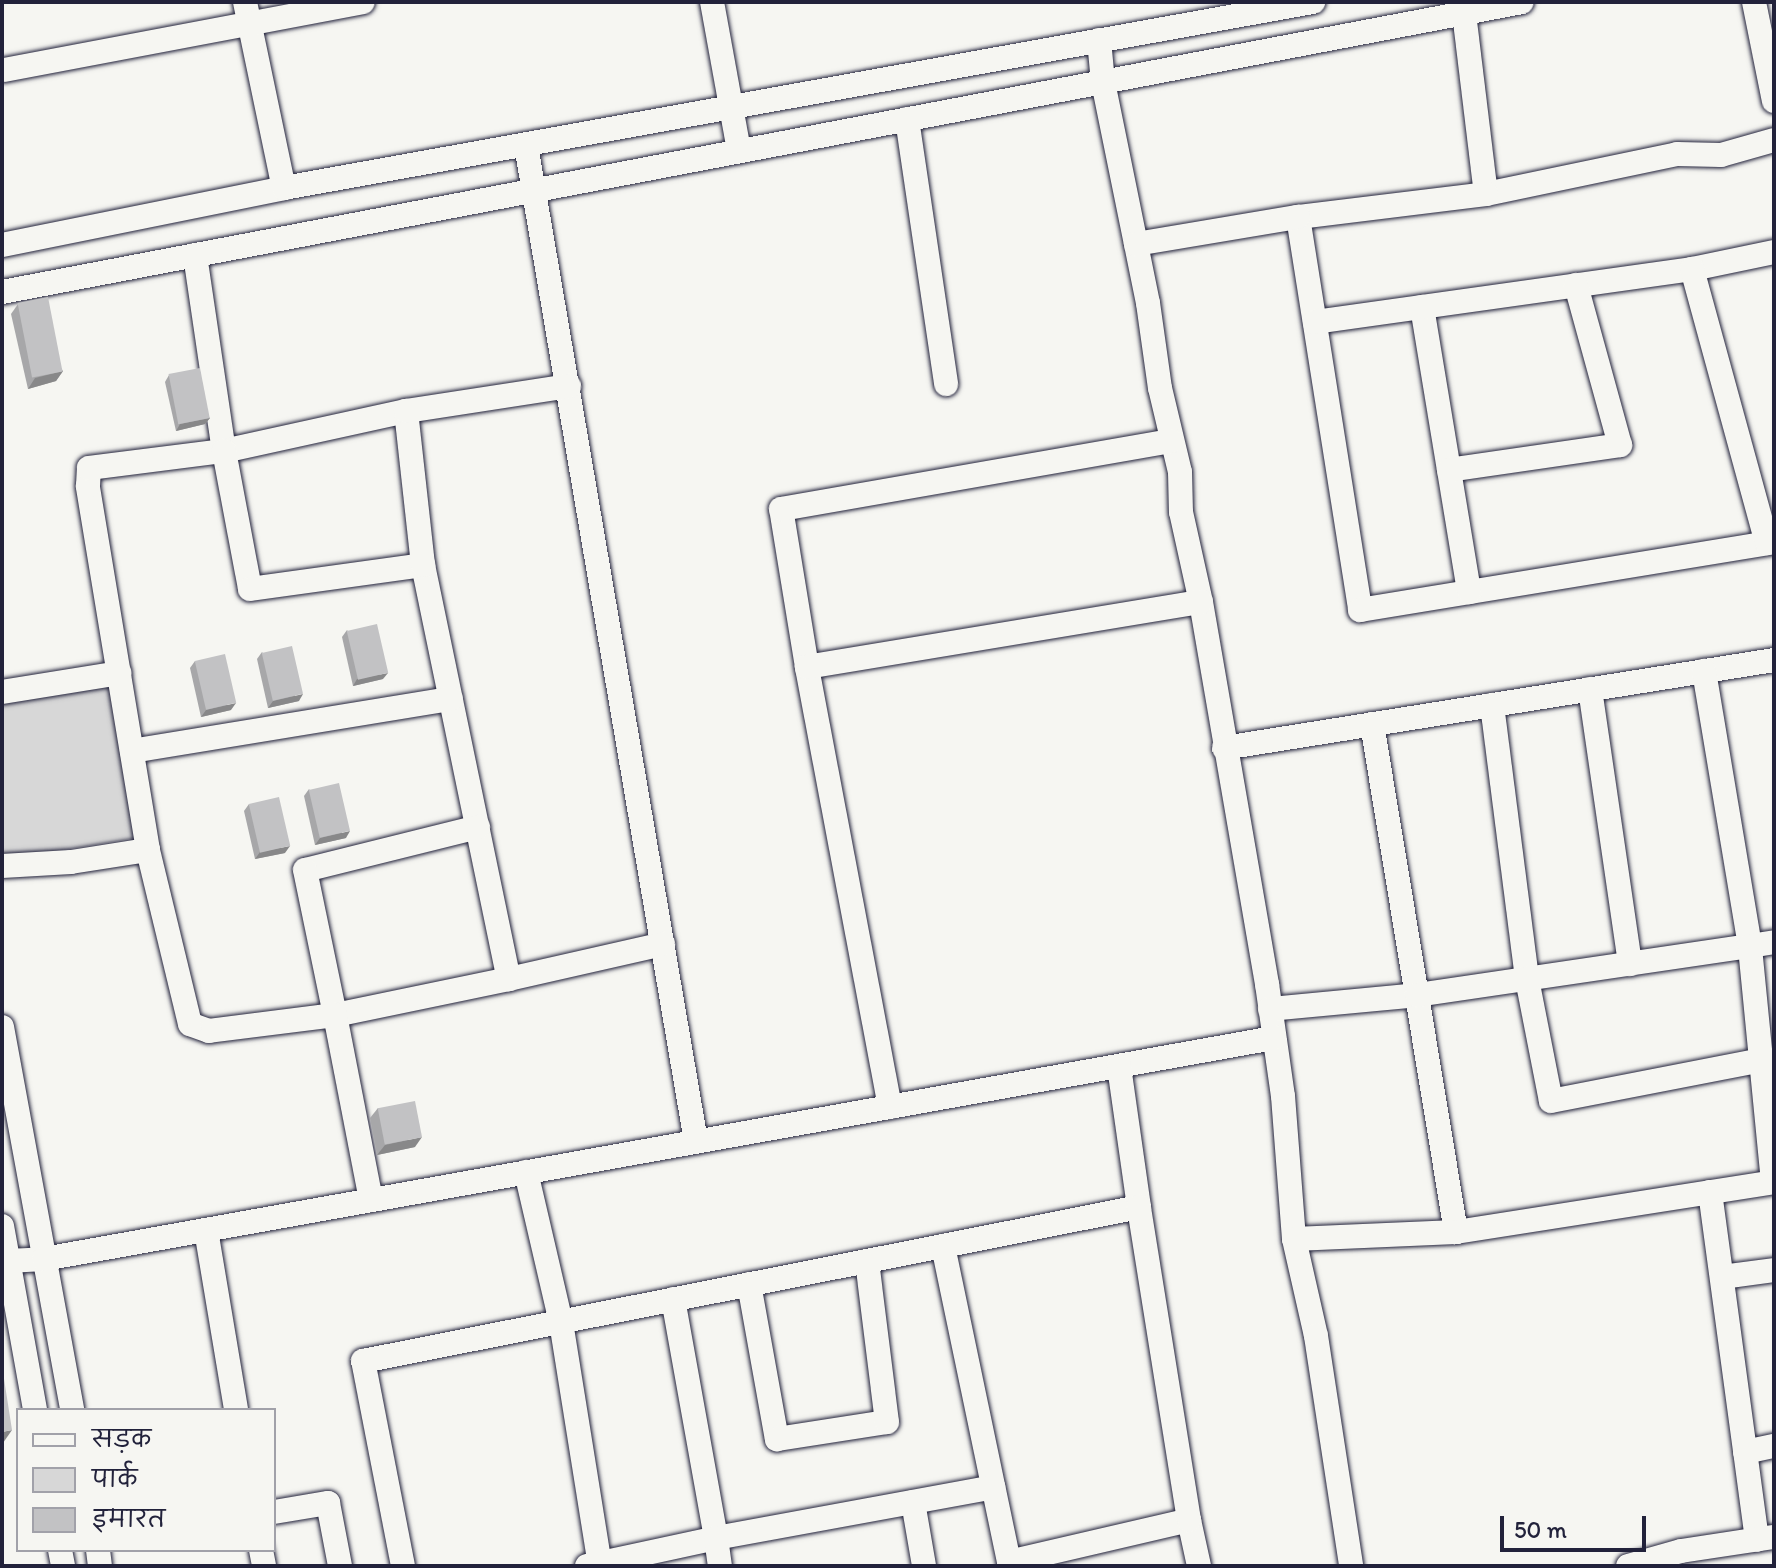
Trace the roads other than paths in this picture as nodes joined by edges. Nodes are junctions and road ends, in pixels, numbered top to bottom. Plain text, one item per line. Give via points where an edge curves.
1 (363, 2) edge
2 (712, 2) edge
3 (1313, 2) edge
4 (1522, 2) edge
5 (1754, 2) edge
6 (1267, 6) edge
7 (247, 12) edge
8 (1464, 13) junction
9 (1099, 40) junction
10 (3, 67) edge
11 (1103, 82) junction
12 (1774, 101) edge
13 (731, 108) junction
14 (907, 119) junction
15 (1774, 140) edge
16 (526, 145) junction
17 (739, 151) junction
18 (284, 188) junction
19 (533, 191) junction
20 (1486, 194) junction
21 (1298, 217) junction
22 (1136, 244) junction
23 (2, 245) edge
24 (1774, 252) edge
25 (195, 255) junction
26 (1692, 269) junction
27 (1576, 285) junction
28 (2, 292) edge
29 (1422, 307) junction
30 (1315, 322) junction
31 (946, 384) dead end
32 (569, 386) junction
33 (406, 411) junction
34 (1171, 441) junction
35 (224, 451) junction
36 (1449, 470) junction
37 (1771, 542) edge
38 (423, 565) junction
39 (1469, 592) junction
40 (1201, 602) junction
41 (1774, 660) edge
42 (807, 667) junction
43 (1704, 671) junction
44 (119, 673) junction
45 (1590, 689) junction
46 (2, 692) edge
47 (451, 699) junction
48 (1492, 705) junction
49 (1372, 724) junction
50 (1224, 748) junction
51 (132, 751) junction
52 (478, 827) junction
53 (148, 850) junction
54 (2, 866) edge
55 (663, 944) junction
56 (1762, 944) edge
57 (1630, 964) junction
58 (509, 979) junction
59 (1527, 979) junction
60 (1417, 995) junction
61 (1270, 1009) junction
62 (335, 1015) junction
63 (2, 1027) edge
64 (1274, 1038) junction
65 (1761, 1060) junction
66 (1119, 1066) junction
67 (890, 1107) junction
68 (696, 1142) junction
69 (526, 1172) junction
70 (1774, 1182) edge
71 (1710, 1192) junction
72 (371, 1200) junction
73 (1139, 1207) junction
74 (2, 1226) edge
75 (206, 1230) junction
76 (1456, 1232) junction
77 (1294, 1239) junction
78 (943, 1246) junction
79 (44, 1259) junction
80 (8, 1261) junction
81 (867, 1261) junction
82 (1774, 1270) edge
83 (1722, 1277) junction
84 (749, 1284) junction
85 (673, 1299) junction
86 (561, 1322) junction
87 (35, 1408) edge
88 (72, 1408) edge
89 (236, 1408) edge
90 (1774, 1446) edge
91 (1745, 1452) junction
92 (993, 1487) junction
93 (913, 1502) junction
94 (276, 1512) edge
95 (1189, 1520) junction
96 (716, 1538) junction
97 (1765, 1539) edge
98 (1088, 1555) edge
99 (1009, 1564) edge
100 (595, 1565) edge
101 (1639, 1565) edge
102 (340, 1566) edge
103 (403, 1566) edge
104 (720, 1566) edge
105 (924, 1566) edge
106 (1199, 1566) edge
107 (1351, 1566) edge

1 - 7 street
2 - 13 street
3 - 6 street
4 - 8 street
5 - 12 street
6 - 9 street
7 - 10 street
7 - 18 street
8 - 11 street
8 - 20 street
9 - 11 street
9 - 13 street
11 - 14 street
11 - 22 street
13 - 16 street
13 - 17 street
14 - 17 street
14 - 31 street
15 - 20 street via 1721,155 1677,154
16 - 18 street
16 - 19 street
17 - 19 street
18 - 23 street
19 - 25 street
19 - 32 street
20 - 21 street
21 - 22 street
21 - 30 street
22 - 34 street
24 - 26 street
25 - 28 street
25 - 35 street
26 - 27 street
26 - 37 street
27 - 29 street
27 - 36 street via 1620,445
29 - 30 street
29 - 36 street
30 - 39 street via 1360,610
32 - 33 street
32 - 55 street
33 - 35 street
33 - 38 street
34 - 40 street
34 - 42 street via 781,509
35 - 38 street via 250,589
35 - 44 street via 89,468
36 - 39 street
37 - 39 street
38 - 47 street
40 - 42 street
40 - 50 street
41 - 43 street
42 - 67 street
43 - 45 street
43 - 56 street
44 - 46 street
44 - 51 street
45 - 48 street
45 - 57 street
47 - 51 street
47 - 52 street
48 - 49 street
48 - 59 street
49 - 50 street
49 - 60 street
50 - 61 street
51 - 53 street
52 - 58 street
52 - 62 street via 305,870
53 - 54 street
53 - 62 street via 190,1024 209,1031
55 - 58 street
55 - 68 street
56 - 57 street
56 - 65 street
57 - 59 street
58 - 62 street
59 - 60 street
59 - 65 street via 1551,1101
60 - 61 street
60 - 76 street
61 - 64 street
62 - 72 street
63 - 79 street
64 - 66 street
64 - 77 street
65 - 70 street
66 - 67 street
66 - 73 street
67 - 68 street
68 - 69 street
69 - 72 street
69 - 86 street
70 - 71 street
71 - 76 street
71 - 83 street
72 - 75 street
73 - 78 street
73 - 95 street
74 - 80 street
75 - 79 street
75 - 89 street
76 - 77 street
77 - 107 street via 1316,1336
78 - 81 street
78 - 92 street
79 - 80 street
79 - 88 street
80 - 87 street
81 - 84 street
81 - 84 street via 887,1422 777,1439
82 - 83 street
83 - 91 street
84 - 85 street
85 - 86 street
85 - 96 street
86 - 100 street
86 - 103 street via 363,1361
90 - 91 street
91 - 97 street
92 - 93 street
92 - 99 street
93 - 96 street
93 - 105 street
94 - 102 street via 328,1503
95 - 98 street
95 - 106 street
96 - 100 street
96 - 104 street
97 - 101 street via 1681,1551
98 - 99 street

